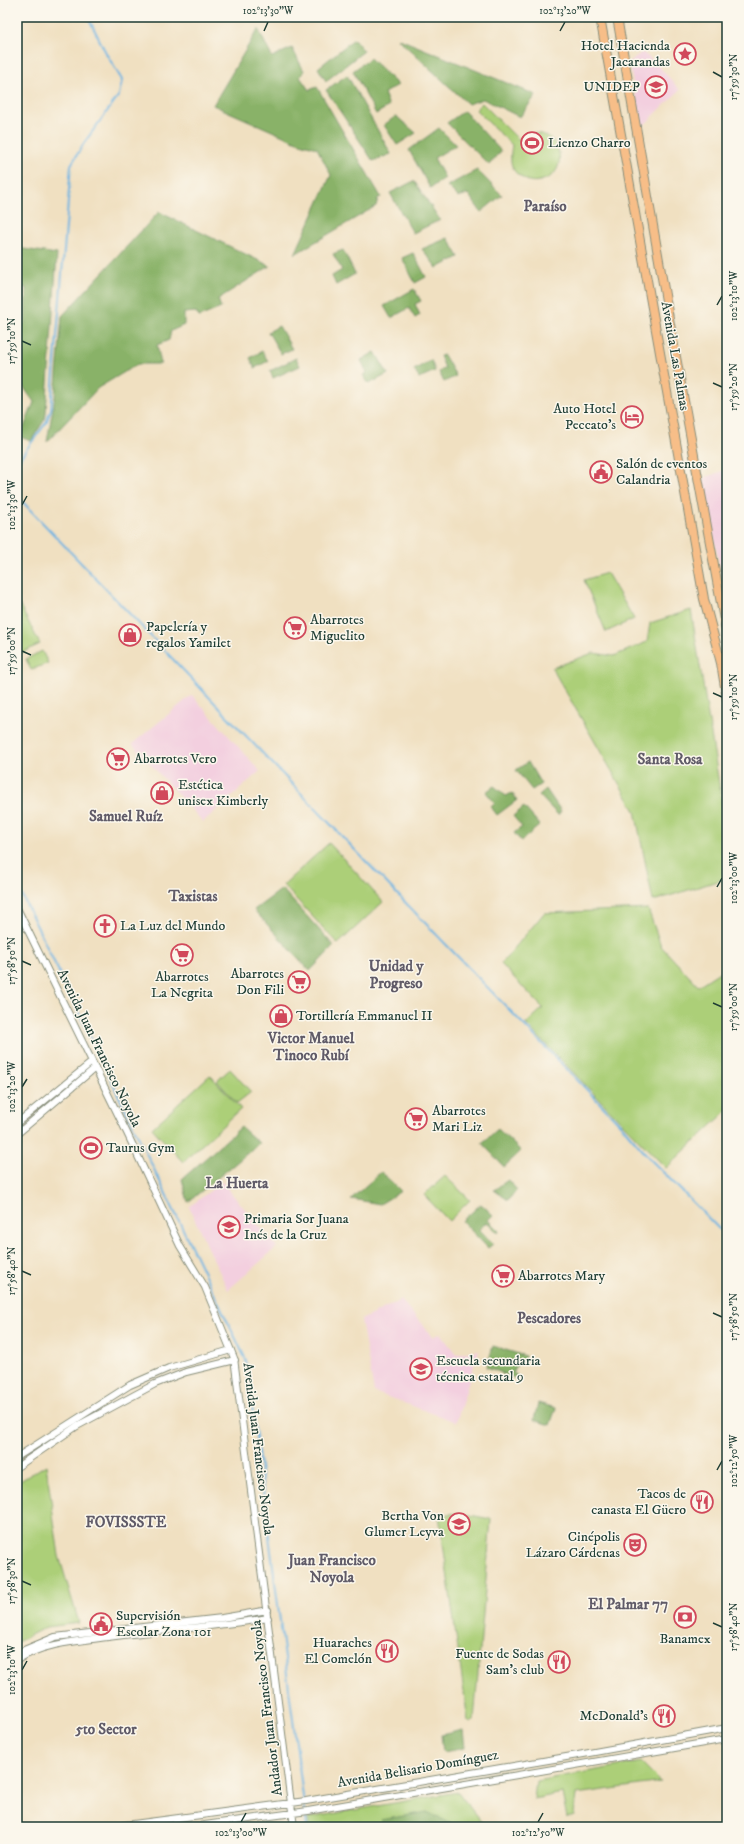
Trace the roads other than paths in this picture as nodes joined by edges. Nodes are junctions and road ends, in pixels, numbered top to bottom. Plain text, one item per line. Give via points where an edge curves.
1 (600, 17) edge
2 (617, 17) edge
3 (727, 636) edge
4 (727, 698) edge
5 (17, 908) edge
6 (92, 1062) junction
7 (95, 1068) junction
8 (17, 1123) edge
9 (17, 1134) edge
10 (231, 1350) junction
11 (235, 1360) junction
12 (150, 1375) junction
13 (155, 1384) junction
14 (17, 1457) edge
15 (17, 1467) edge
16 (268, 1610) junction
17 (268, 1618) junction
18 (212, 1622) junction
19 (153, 1628) junction
20 (17, 1653) edge
21 (17, 1660) edge
22 (727, 1728) edge
23 (727, 1739) edge
24 (317, 1799) junction
25 (294, 1802) junction
26 (318, 1809) junction
27 (292, 1813) junction
28 (111, 1827) edge
29 (190, 1827) edge
30 (294, 1827) edge

1 - 4 main road, Avenida Las Palmas via 704,599 721,663
2 - 3 main road, Avenida Las Palmas
5 - 6 street, Avenida Juan Francisco Noyola
6 - 7 street, Avenida Juan Francisco Noyola
6 - 8 street
7 - 9 street
7 - 10 street, Avenida Juan Francisco Noyola via 180,1246 205,1287
10 - 11 street, Avenida Juan Francisco Noyola
10 - 12 street
11 - 13 street via 186,1372
11 - 16 street, Avenida Juan Francisco Noyola
12 - 13 street
12 - 14 street via 105,1400
13 - 15 street via 77,1426
16 - 17 street, Andador Juan Francisco Noyola
16 - 18 street
17 - 18 street via 228,1625
17 - 25 street, Andador Juan Francisco Noyola
18 - 19 street
19 - 20 street via 55,1637
19 - 21 street via 44,1647
22 - 24 street, Avenida Belisario Domínguez
23 - 26 street, Avenida Belisario Domínguez
24 - 25 street, Avenida Belisario Domínguez
24 - 26 street
25 - 27 street
25 - 28 street, Avenida Belisario Domínguez
26 - 27 street, Avenida Belisario Domínguez
27 - 29 street, Avenida Belisario Domínguez
27 - 30 street

